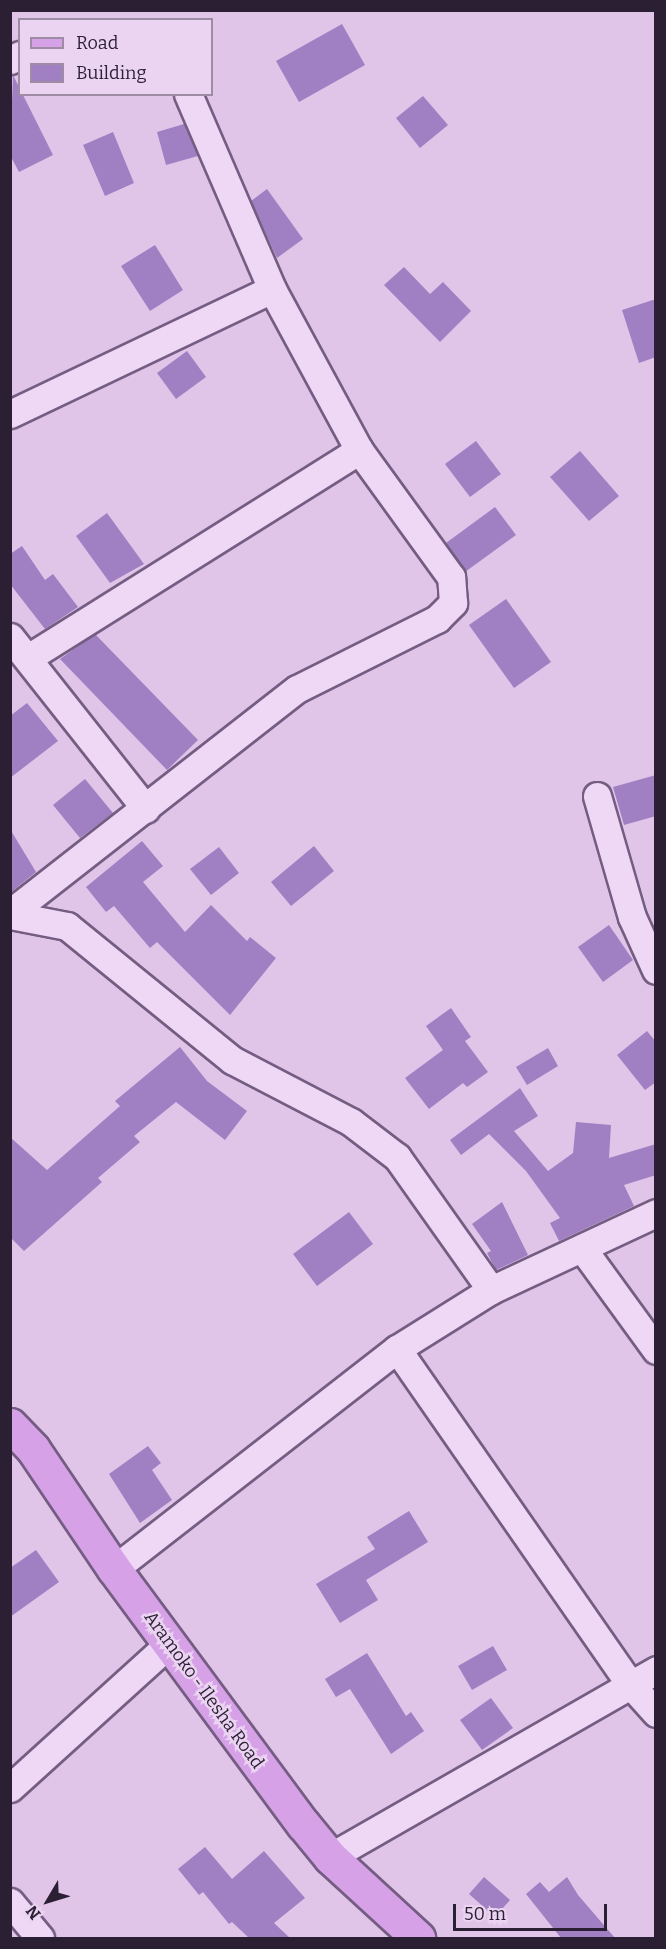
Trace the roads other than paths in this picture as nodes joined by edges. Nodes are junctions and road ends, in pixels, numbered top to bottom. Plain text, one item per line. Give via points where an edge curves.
1 (189, 96) edge
2 (272, 289) junction
3 (10, 414) edge
4 (359, 450) junction
5 (10, 637) edge
6 (28, 658) junction
7 (597, 796) dead end
8 (146, 809) junction
9 (56, 881) junction
10 (10, 914) edge
11 (67, 926) junction
12 (656, 970) edge
13 (656, 1213) edge
14 (582, 1248) junction
15 (491, 1290) junction
16 (397, 1349) junction
17 (656, 1350) edge
18 (10, 1425) edge
19 (114, 1569) junction
20 (170, 1644) junction
21 (656, 1670) edge
22 (630, 1684) junction
23 (656, 1713) edge
24 (10, 1788) edge
25 (330, 1857) junction
26 (10, 1902) edge
27 (40, 1938) edge
28 (418, 1938) edge

1 - 2 street
2 - 3 street
2 - 4 street
4 - 6 street
4 - 8 street via 451,577 453,603 437,620 297,689
5 - 6 street
6 - 8 street
7 - 12 street via 632,917
8 - 9 street
9 - 10 street
9 - 11 street
10 - 11 street
11 - 15 street via 232,1060 351,1122 398,1157
13 - 14 street
14 - 15 street
14 - 17 street
15 - 16 street
16 - 19 street
16 - 22 street
18 - 19 main road, Aramoko - Ilesha Road via 33,1449
19 - 20 main road, Aramoko - Ilesha Road
20 - 24 street
20 - 25 main road, Aramoko - Ilesha Road
21 - 22 street
22 - 23 street
22 - 25 street
25 - 28 main road, Aramoko - Ilesha Road
26 - 27 street

